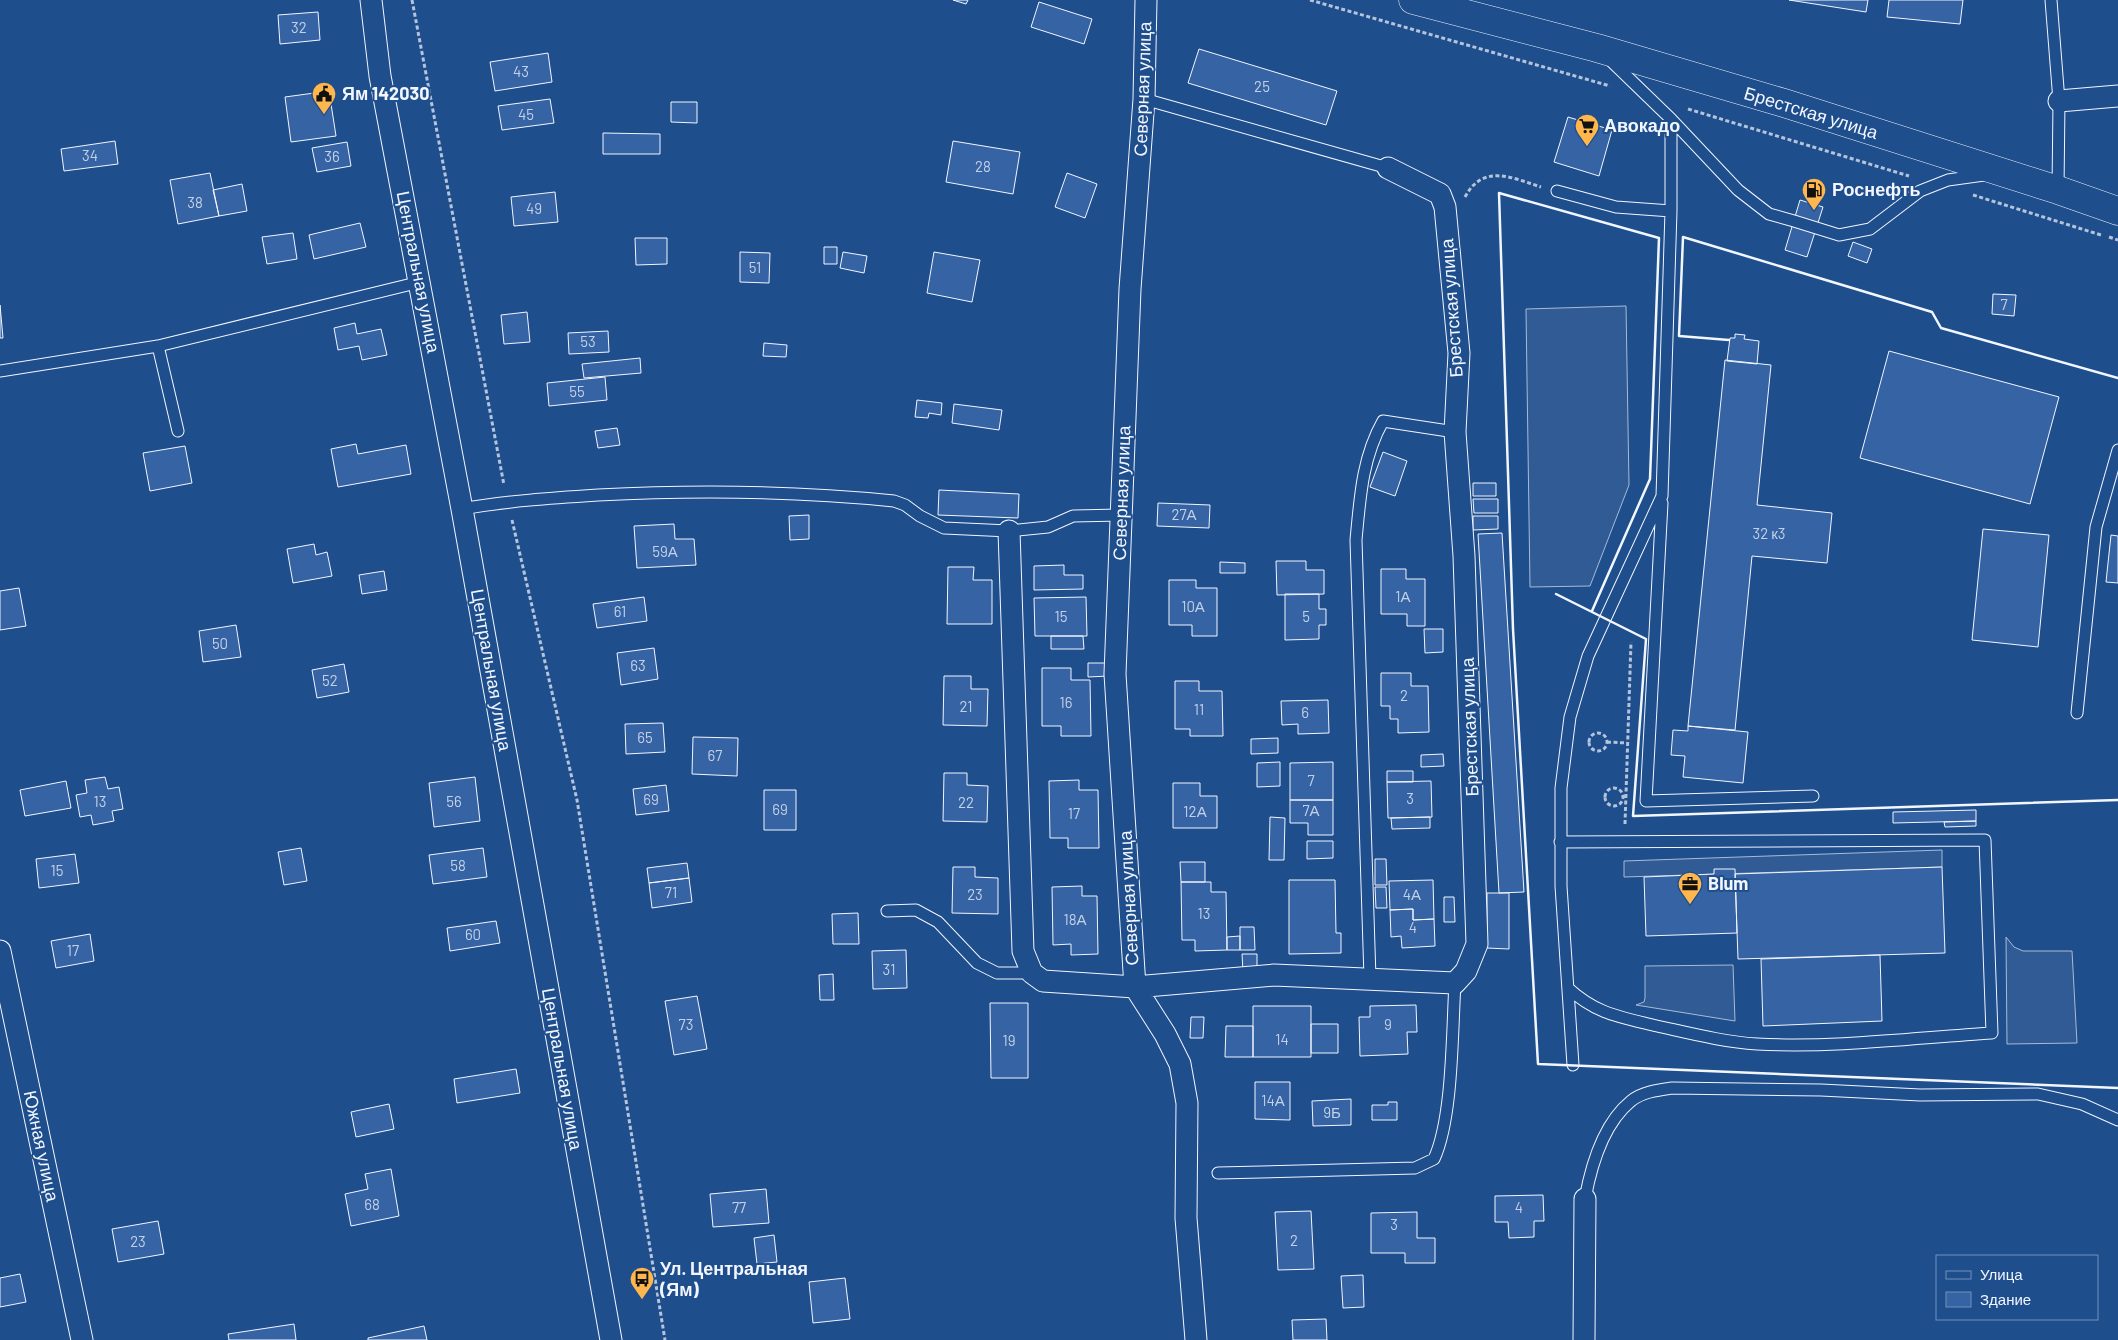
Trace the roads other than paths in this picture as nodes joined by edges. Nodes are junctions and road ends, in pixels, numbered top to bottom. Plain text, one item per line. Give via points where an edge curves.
1 (371, 0) edge
2 (1146, 0) edge
3 (1413, 0) edge
4 (2051, 0) edge
5 (1449, 5) edge
6 (1597, 48) junction
7 (2118, 96) edge
8 (1144, 99) junction
9 (2059, 101) junction
10 (1671, 119) junction
11 (1388, 168) joint
12 (2008, 176) junction
13 (2058, 190) junction
14 (1557, 191) road end
15 (1671, 211) junction
16 (2118, 212) edge
17 (420, 282) junction
18 (158, 346) junction
19 (0, 371) edge
20 (178, 431) dead end
21 (1454, 432) junction
22 (2118, 450) edge
23 (1662, 496) junction
24 (462, 509) junction
25 (1121, 515) junction
26 (1009, 530) junction
27 (2078, 713) dead end
28 (1813, 796) dead end
29 (1560, 842) junction
30 (887, 911) dead end
31 (0, 951) edge
32 (1032, 973) junction
33 (1370, 978) junction
34 (1455, 983) junction
35 (1130, 987) junction
36 (1568, 988) junction
37 (1573, 1065) dead end
38 (2118, 1120) edge
39 (1218, 1173) dead end
40 (1585, 1199) joint
41 (82, 1340) edge
42 (610, 1340) edge
43 (1196, 1340) edge
44 (1584, 1340) edge

1 - 17 street, Центральная улица via 380,76
2 - 8 street, Северная улица
3 - 5 main road, Брестская улица
4 - 9 lane
5 - 6 main road, Брестская улица
6 - 10 lane
6 - 12 main road, Брестская улица via 1784,103
7 - 9 street
8 - 11 lane
8 - 25 street, Северная улица via 1130,288
9 - 13 lane
10 - 12 lane via 1738,190 1769,214 1838,235 1870,229 1920,191 1937,184 1977,175
10 - 15 lane
11 - 21 street, Брестская улица via 1440,194 1445,207 1459,353
12 - 13 main road, Брестская улица
13 - 16 main road, Брестская улица
14 - 15 lane via 1616,207
15 - 23 lane
17 - 18 lane
17 - 24 street, Центральная улица
18 - 19 lane
18 - 20 lane
21 - 33 lane via 1383,421 1371,442 1361,484 1356,540
21 - 34 street, Брестская улица via 1464,556 1477,944 1466,971
22 - 27 lane via 2096,527
23 - 28 lane via 1646,800
23 - 29 lane via 1604,616 1570,717 1561,788
24 - 26 lane via 507,501 636,493 753,492 899,502 944,528
24 - 42 street, Центральная улица
25 - 26 lane via 1073,516 1048,527
25 - 35 street, Северная улица via 1115,674
26 - 32 street via 1023,950
29 - 36 lane
29 - 36 lane via 1985,840 1992,1033 1841,1042 1734,1042 1610,1015 1584,1003
30 - 32 lane via 916,910 938,922 977,964 997,973
31 - 41 street, Южная улица
32 - 35 street via 1043,981
33 - 34 street
33 - 35 street via 1274,975
34 - 39 lane via 1444,1127 1434,1159 1415,1168
35 - 43 street via 1165,1034 1180,1064 1188,1102 1186,1218
36 - 37 lane
38 - 40 lane via 2082,1104 2038,1094 1920,1095 1672,1088 1651,1091 1632,1100 1617,1116 1600,1148
40 - 44 street

